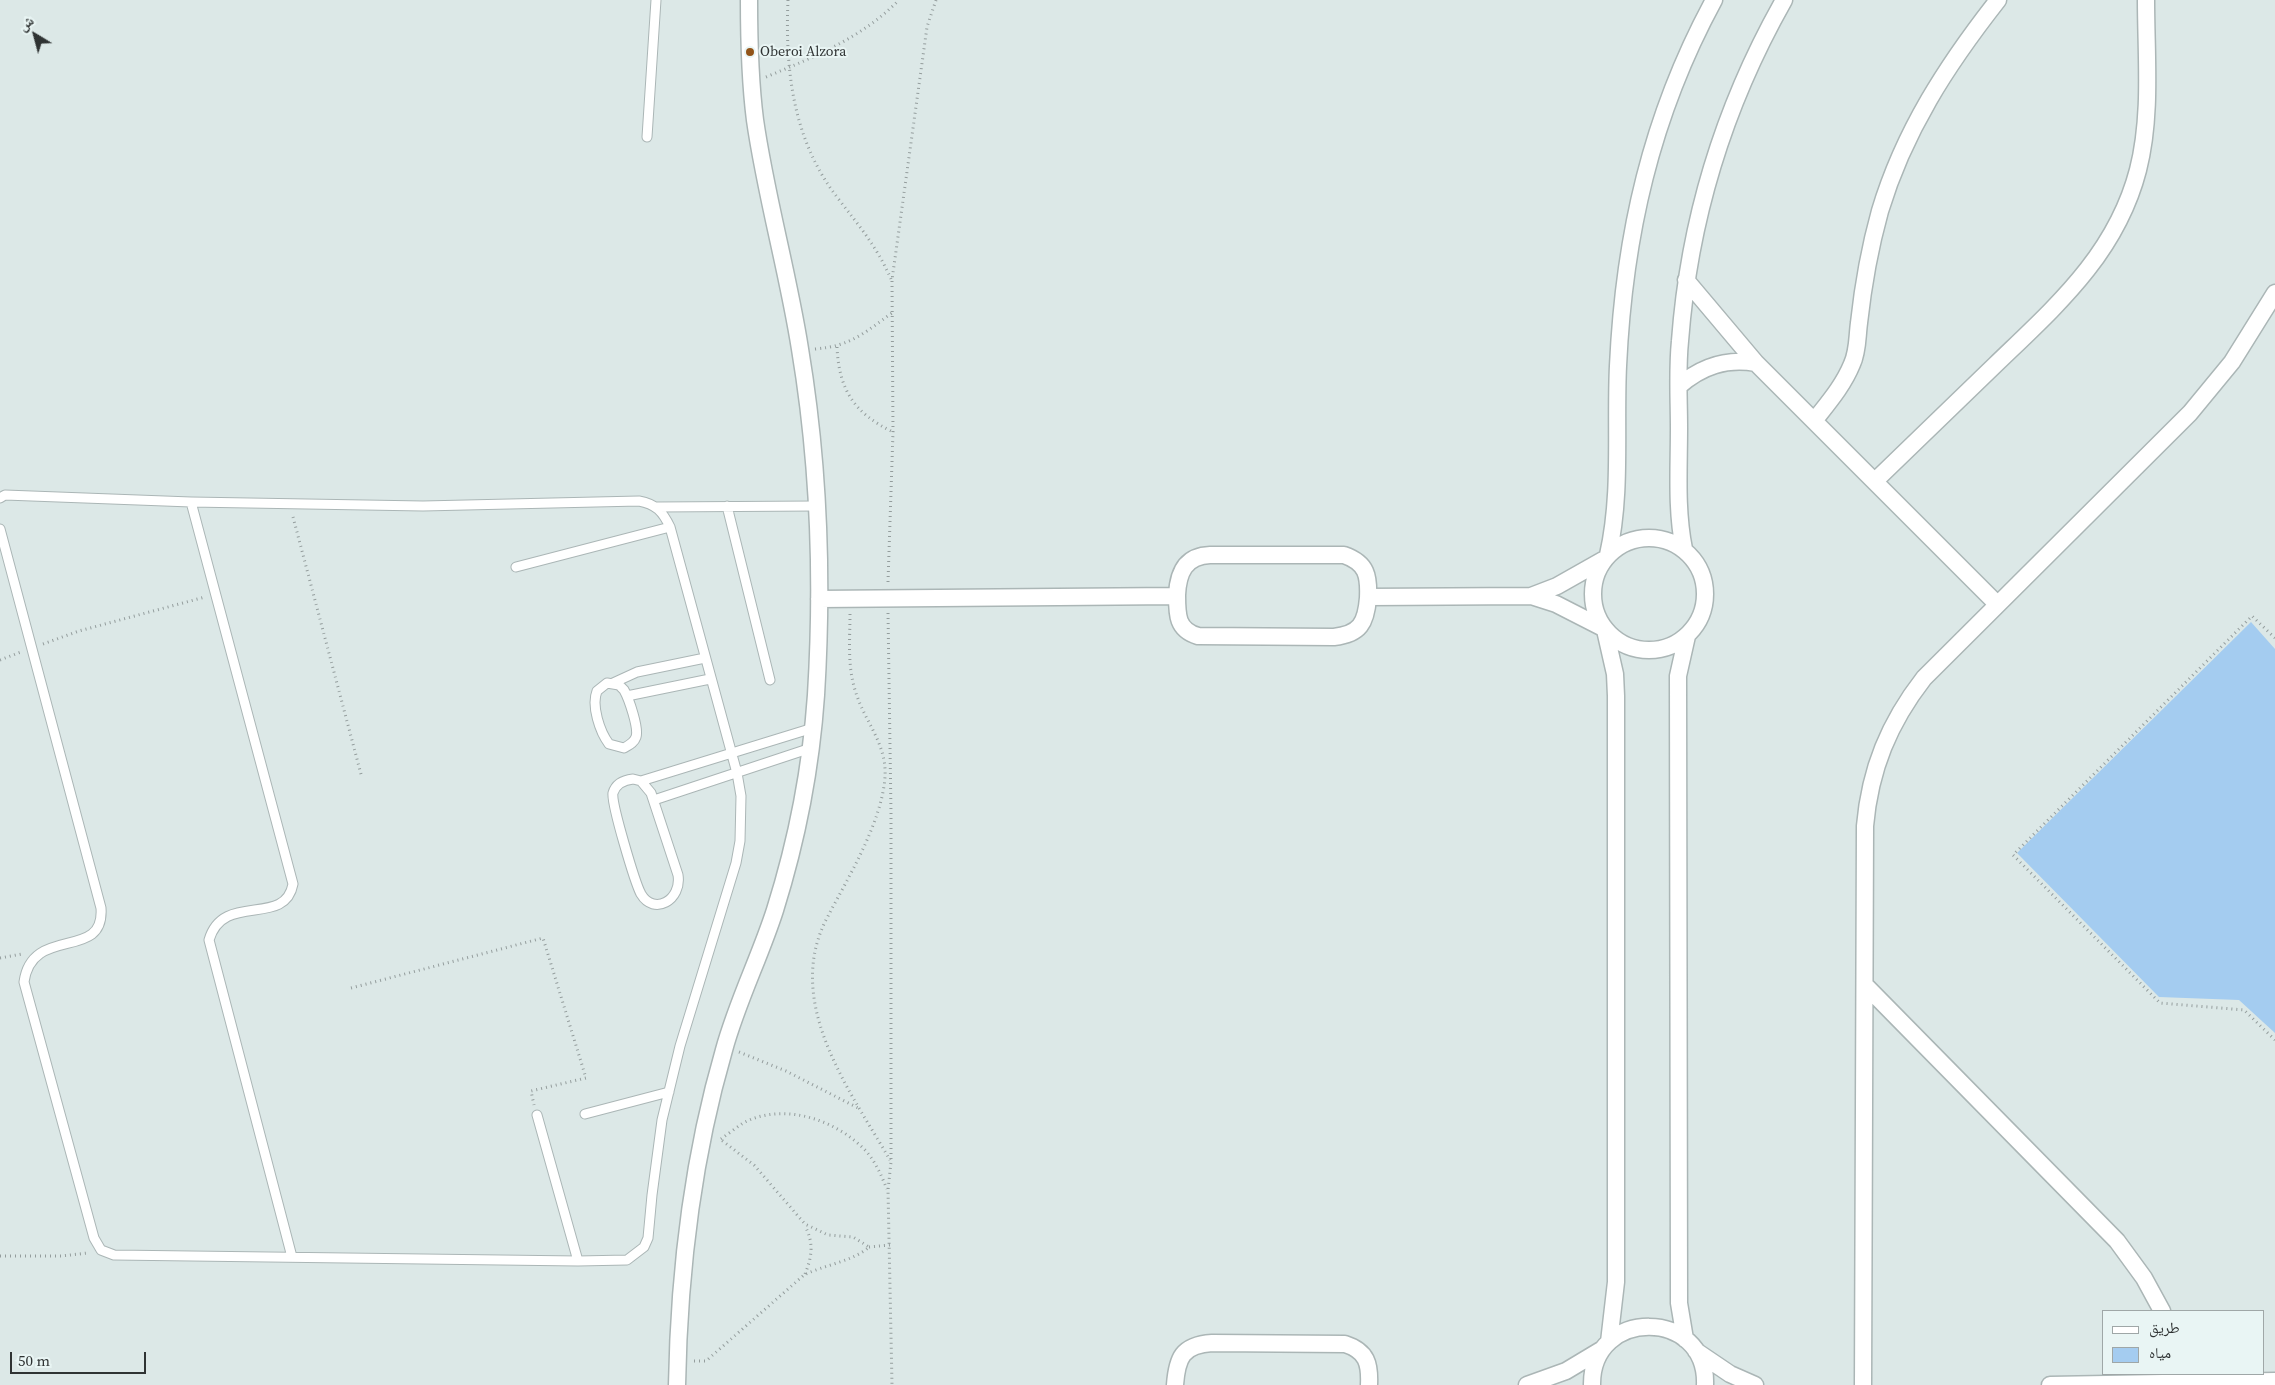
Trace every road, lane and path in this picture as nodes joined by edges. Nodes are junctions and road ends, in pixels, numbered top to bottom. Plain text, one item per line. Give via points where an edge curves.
1 (656, 0) edge
2 (749, 0) edge
3 (788, 0) edge
4 (898, 0) edge
5 (936, 0) edge
6 (1714, 0) edge
7 (1784, 0) edge
8 (1998, 0) edge
9 (2146, 0) edge
10 (789, 67) junction
11 (752, 83) junction
12 (647, 137) dead end
13 (892, 280) junction
14 (1686, 280) junction
15 (2273, 303) edge
16 (892, 313) junction
17 (837, 347) junction
18 (800, 350) junction
19 (1756, 363) junction
20 (1679, 386) junction
21 (1814, 421) junction
22 (893, 432) junction
23 (1875, 481) junction
24 (0, 498) edge
25 (190, 502) junction
26 (290, 504) junction
27 (727, 506) junction
28 (816, 506) junction
29 (656, 507) junction
30 (670, 527) junction
31 (0, 529) edge
32 (1684, 550) junction
33 (1607, 557) junction
34 (516, 567) dead end
35 (215, 594) junction
36 (1177, 596) junction
37 (1532, 596) junction
38 (888, 597) junction
39 (1368, 597) junction
40 (851, 598) junction
41 (819, 599) junction
42 (1997, 604) junction
43 (1604, 629) junction
44 (1687, 636) junction
45 (2275, 638) edge
46 (32, 648) junction
47 (704, 658) junction
48 (0, 660) edge
49 (710, 679) junction
50 (770, 680) dead end
51 (613, 683) junction
52 (627, 696) junction
53 (813, 728) junction
54 (811, 748) junction
55 (731, 752) junction
56 (737, 773) junction
57 (362, 778) dead end
58 (641, 781) junction
59 (654, 800) junction
60 (1866, 986) junction
61 (351, 988) dead end
62 (2275, 1040) edge
63 (725, 1046) junction
64 (669, 1092) junction
65 (860, 1109) junction
66 (585, 1114) dead end
67 (537, 1115) joint
68 (702, 1134) junction
69 (721, 1139) junction
70 (891, 1162) junction
71 (888, 1190) junction
72 (805, 1224) junction
73 (890, 1245) junction
74 (869, 1247) junction
75 (101, 1250) junction
76 (0, 1256) edge
77 (292, 1257) junction
78 (578, 1261) junction
79 (804, 1275) junction
80 (2161, 1310) edge
81 (1685, 1338) junction
82 (1606, 1345) junction
83 (1696, 1351) junction
84 (677, 1362) junction
85 (2178, 1380) edge
86 (2275, 1381) edge
87 (677, 1385) edge
88 (892, 1385) edge
89 (1174, 1385) edge
90 (1370, 1385) edge
91 (1527, 1385) edge
92 (1592, 1385) edge
93 (1705, 1385) edge
94 (1754, 1385) edge
95 (1864, 1385) edge
96 (2050, 1385) edge

1 - 12 lane
2 - 11 street
3 - 10 path
4 - 10 path via 845,41
5 - 13 path via 926,27
6 - 33 street via 1678,76 1652,146 1633,219 1622,293 1615,518
7 - 14 street via 1736,96 1714,156
8 - 21 street via 1931,93 1901,151 1889,181 1872,244 1857,350 1840,388
9 - 23 street via 2144,142 2130,196 2105,246 2089,270 2051,311
10 - 11 path
10 - 13 path via 794,107 811,154 836,196 868,236
11 - 18 street via 764,173
13 - 16 path
14 - 19 street
14 - 20 street
15 - 42 street via 2232,362 2190,413
16 - 17 path via 860,336
16 - 22 path
17 - 18 path
17 - 22 path via 838,369 849,396 873,422
18 - 28 street
19 - 20 street via 1714,364
19 - 21 street
20 - 32 street via 1679,515
21 - 23 street
22 - 38 path
23 - 42 street
24 - 25 lane
25 - 26 lane
25 - 35 lane
26 - 29 lane via 423,506 639,501
26 - 57 path
27 - 28 lane
27 - 29 lane
27 - 50 lane
28 - 41 street
29 - 30 lane
30 - 34 lane
30 - 47 lane
31 - 46 lane
32 - 33 street via 1665,540 1645,538 1625,543
32 - 44 street via 1695,561 1706,592 1704,608
33 - 37 street via 1566,582
33 - 43 street via 1596,575 1592,593 1595,612
35 - 46 path via 79,631
35 - 77 lane via 293,884 292,893 279,905 227,916 218,921 209,940 210,950
36 - 38 street
36 - 39 street via 1178,620 1183,628 1198,636 1324,637 1344,636 1358,628 1366,615
36 - 39 street via 1180,573 1192,559 1201,556 1325,555 1344,556 1361,564 1369,580
37 - 39 street
37 - 43 street via 1556,604
38 - 40 street
38 - 70 path
40 - 41 street
40 - 65 path via 852,681 877,735 884,756 885,778 863,848 818,941 813,992 825,1042
41 - 53 street
42 - 60 street via 1910,696 1878,758 1871,780 1865,826
43 - 44 street via 1623,645 1644,651 1667,648
43 - 82 street via 1615,674 1616,696 1616,1282
44 - 81 street via 1678,676 1680,1303
45 - 62 path via 2252,616 2013,855 2160,1003 2244,1010
46 - 48 path
46 - 75 lane via 101,916 97,930 85,939 38,953 24,982 94,1238
47 - 49 lane
47 - 51 lane via 636,672
49 - 52 lane
49 - 55 lane
51 - 52 lane via 620,685
51 - 52 lane via 601,686 594,697 604,738 616,748 624,748 636,738 637,729
53 - 54 street
53 - 55 lane
54 - 56 lane
54 - 63 street via 797,828 774,913
55 - 56 lane
55 - 58 lane
56 - 59 lane
56 - 64 lane via 742,818 736,863
58 - 59 lane
58 - 59 lane via 625,780 613,791 612,799 641,894 655,904 664,904 677,893 680,884
60 - 80 street via 2117,1241 2144,1278
60 - 95 street
61 - 67 path via 543,938 586,1078 531,1091
63 - 65 path via 786,1071
63 - 68 street
64 - 66 lane
64 - 78 lane via 656,1157 648,1238 644,1247 627,1260
65 - 70 path
67 - 78 lane
68 - 69 path
68 - 84 street via 685,1234
69 - 71 path via 761,1116 807,1116 829,1124 860,1145 878,1169
69 - 72 path via 754,1165
70 - 71 path
71 - 73 path
72 - 74 path via 828,1235 853,1237
72 - 79 path via 812,1254
73 - 74 path
73 - 88 path
74 - 79 path via 849,1259
75 - 76 path via 80,1255
75 - 77 lane via 114,1255
77 - 78 lane
79 - 84 path via 706,1361
81 - 82 street via 1667,1328 1646,1326 1626,1330
81 - 83 street
82 - 91 street via 1566,1371
82 - 92 street via 1594,1365
83 - 93 street via 1703,1366
83 - 94 street via 1730,1374
84 - 87 street
85 - 86 street
85 - 96 street
89 - 90 street via 1176,1364 1182,1355 1201,1344 1221,1343 1345,1344 1362,1352 1368,1360

